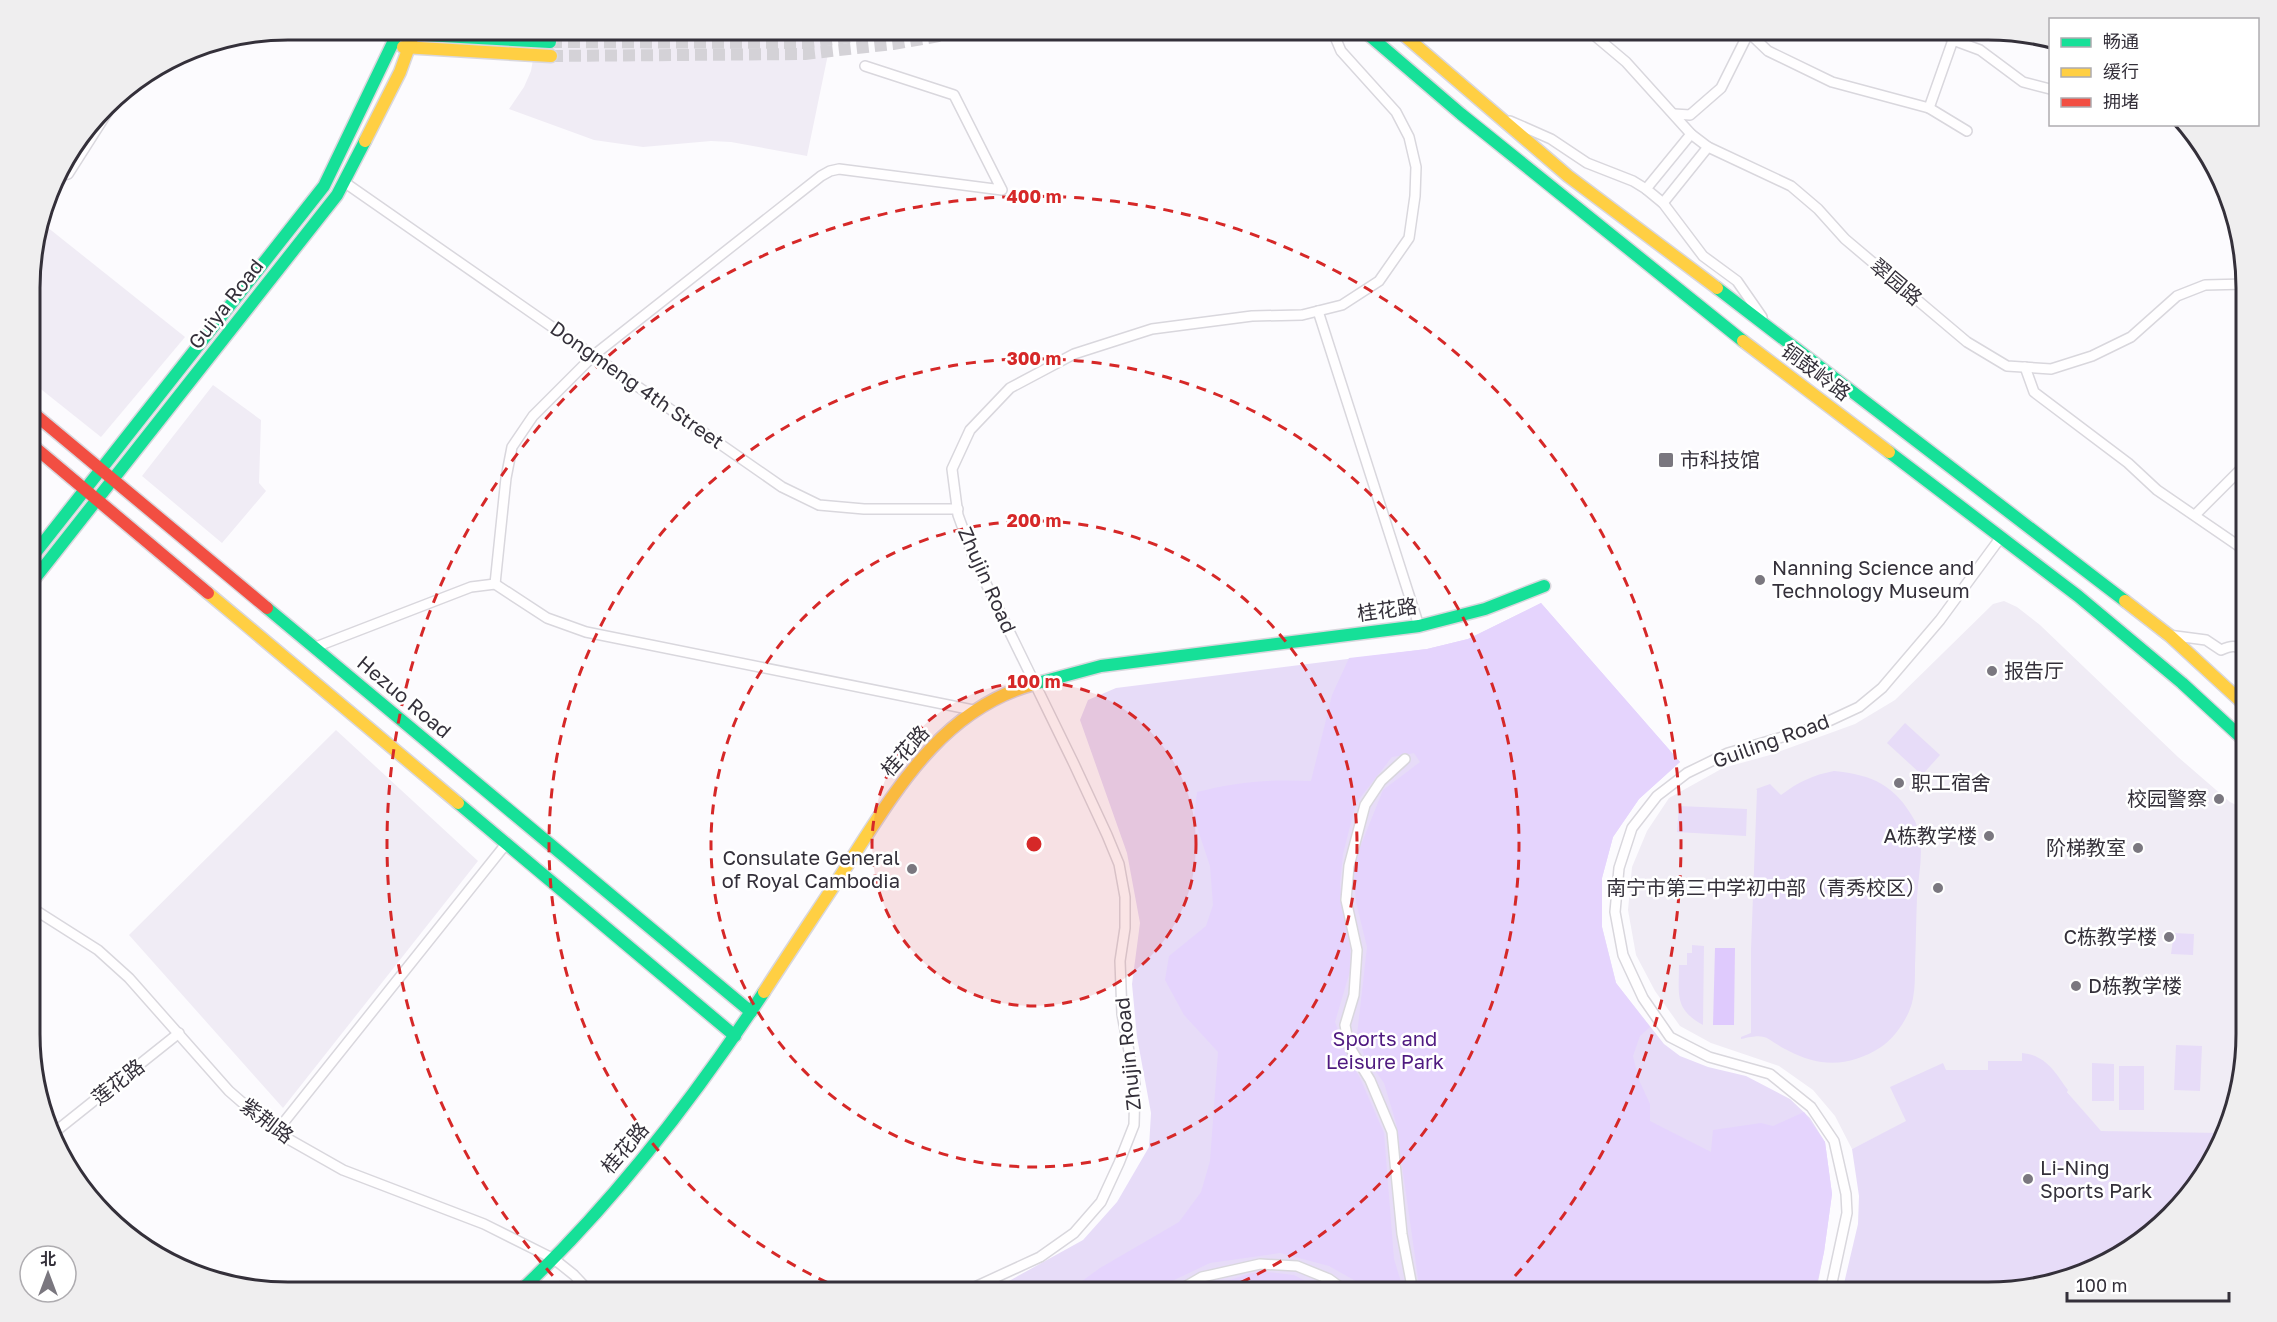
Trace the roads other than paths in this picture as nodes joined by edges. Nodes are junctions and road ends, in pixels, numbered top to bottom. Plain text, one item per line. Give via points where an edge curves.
1 (396, 40) edge
2 (401, 40) edge
3 (412, 40) edge
4 (523, 40) edge
5 (1336, 40) edge
6 (1375, 40) edge
7 (1410, 40) edge
8 (1600, 40) edge
9 (1743, 40) edge
10 (1756, 40) edge
11 (1953, 40) joint
12 (550, 42) tunnel mouth
13 (410, 47) junction
14 (551, 56) tunnel mouth
15 (865, 66) dead end
16 (2049, 89) edge
17 (1929, 108) junction
18 (1674, 114) junction
19 (1499, 116) junction
20 (1967, 131) dead end
21 (1691, 134) junction
22 (86, 146) edge
23 (1708, 147) junction
24 (76, 161) edge
25 (344, 182) junction
26 (1646, 189) junction
27 (1663, 203) junction
28 (2236, 284) edge
29 (1318, 311) junction
30 (1769, 327) junction
31 (594, 355) junction
32 (2025, 367) junction
33 (40, 419) edge
34 (40, 452) edge
35 (1936, 456) junction
36 (100, 470) junction
37 (2236, 474) edge
38 (1921, 476) junction
39 (112, 480) junction
40 (85, 490) junction
41 (96, 500) junction
42 (958, 509) junction
43 (2195, 515) junction
44 (2001, 537) junction
45 (2236, 544) edge
46 (40, 547) edge
47 (40, 572) edge
48 (495, 584) junction
49 (1544, 586) dead end
50 (1419, 626) junction
51 (2168, 634) junction
52 (313, 648) junction
53 (2236, 648) edge
54 (1036, 683) junction
55 (2236, 697) edge
56 (973, 710) junction
57 (2236, 733) edge
58 (1405, 759) dead end
59 (506, 844) junction
60 (40, 913) edge
61 (751, 1012) junction
62 (179, 1033) junction
63 (735, 1036) junction
64 (59, 1128) edge
65 (276, 1132) junction
66 (554, 1259) junction
67 (530, 1282) edge
68 (581, 1282) edge
69 (986, 1282) edge
70 (1193, 1282) edge
71 (1333, 1282) edge
72 (1411, 1282) edge
73 (1832, 1282) edge

1 - 36 main road, Guiya Road via 324,186
2 - 13 main road
3 - 13 main road, Guiya Road
4 - 12 main road
5 - 29 street, Zhujin Road via 1341,51 1401,120 1416,167 1415,196 1409,238 1379,281 1342,305
6 - 38 main road, 铜鼓岭路 via 1730,331
7 - 19 main road, 铜鼓岭路
8 - 18 street, 翠园路
9 - 18 street via 1720,88 1690,115
10 - 17 street via 1768,51 1832,82
11 - 16 street via 1980,50 2024,82
11 - 17 street
13 - 14 main road
13 - 25 main road, Guiya Road
15 - 31 street via 954,95 1002,190 830,171
17 - 20 street
18 - 21 street, 翠园路
19 - 26 street
19 - 30 main road, 铜鼓岭路 via 1568,176
21 - 23 street, 翠园路
21 - 26 street
22 - 24 street
23 - 27 street
23 - 32 street, 翠园路 via 1791,186 1845,239 1967,342 2007,366
25 - 31 street, Dongmeng 4th Street
25 - 39 main road, Guiya Road
26 - 27 street
27 - 30 street via 1703,256 1737,281
28 - 32 street, 翠园路 via 2205,285 2177,296 2131,337 2092,356 2051,369
29 - 42 street, Zhujin Road via 1152,329 1074,354 1010,388 970,430 952,470
29 - 50 street
30 - 35 main road, 铜鼓岭路
31 - 42 street, Dongmeng 4th Street via 782,487 819,506
31 - 48 street via 532,416 512,447
32 - 43 street via 2034,392 2128,463 2157,490
33 - 36 main road, Hezuo Road
34 - 40 main road
35 - 38 main road
35 - 51 main road, 铜鼓岭路
36 - 39 main road, Hezuo Road
36 - 40 main road, Guiya Road
37 - 43 street
38 - 44 main road, 铜鼓岭路
39 - 41 main road, Guiya Road
39 - 52 main road, Hezuo Road
40 - 41 main road
40 - 46 main road, Guiya Road
41 - 47 main road, Guiya Road
41 - 59 main road
42 - 54 street, Zhujin Road via 974,559
43 - 45 street
44 - 57 main road, 铜鼓岭路 via 2085,601
44 - 73 street, Guiling Road via 1940,620 1882,688 1858,707 1816,727 1728,753 1687,773 1657,796 1632,828 1619,868 1615,912 1623,955 1643,998 1670,1037 1709,1057 1770,1074 1811,1107 1834,1141 1847,1213
48 - 52 street via 471,587
48 - 56 street via 547,618 586,632
49 - 50 main road, 桂花路 via 1485,609
50 - 54 main road, 桂花路 via 1101,666
51 - 53 street via 2206,640 2221,650
51 - 55 main road, 铜鼓岭路
52 - 61 main road, Hezuo Road
54 - 56 main road, 桂花路 via 1011,690
54 - 69 street, Zhujin Road via 1119,864 1125,897 1120,961 1122,1014 1135,1083 1134,1125 1101,1202 1074,1233 1040,1257
56 - 61 main road, 桂花路 via 927,752 888,800
58 - 72 street via 1365,805 1349,866 1346,900 1357,950 1354,995 1345,1025 1349,1046 1370,1080 1392,1132
59 - 63 main road
59 - 65 street
60 - 62 street, 紫荆路 via 98,950
61 - 63 main road, 桂花路
62 - 64 street, 莲花路
62 - 65 street, 紫荆路 via 229,1091
63 - 66 main road, 桂花路 via 674,1121
65 - 66 street, 紫荆路 via 343,1170 484,1224
66 - 67 main road, 桂花路
66 - 68 street
70 - 71 street via 1260,1264 1297,1266

